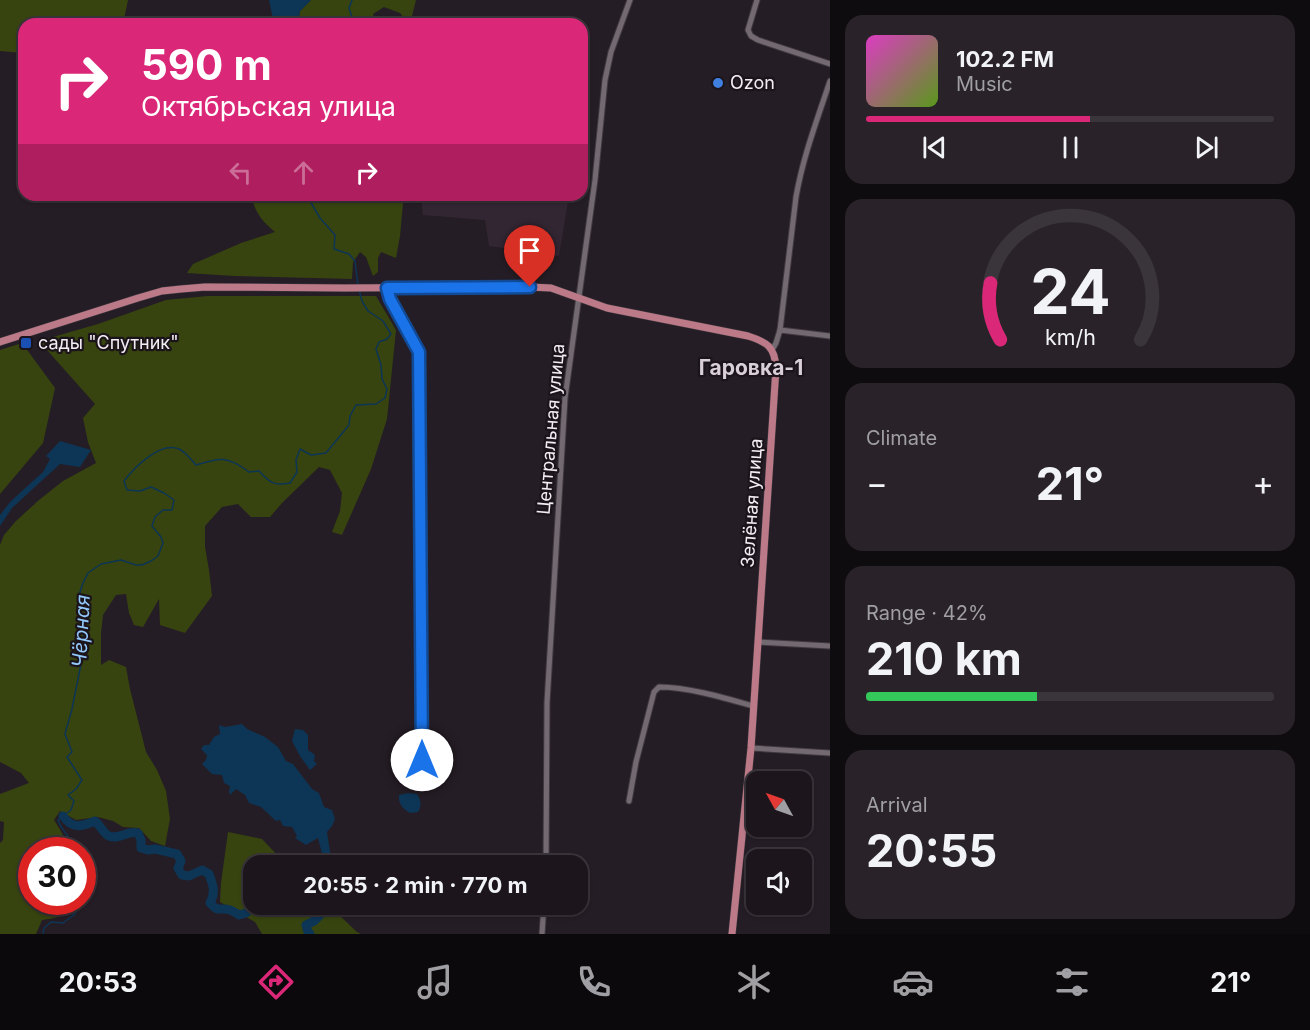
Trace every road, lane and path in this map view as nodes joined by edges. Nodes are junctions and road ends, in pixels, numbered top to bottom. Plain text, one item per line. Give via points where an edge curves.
1 (630, 0) edge
2 (757, 0) edge
3 (830, 64) edge
4 (830, 81) edge
5 (387, 288) junction
6 (580, 297) junction
7 (780, 330) junction
8 (830, 336) edge
9 (0, 342) edge
10 (772, 350) junction
11 (758, 642) junction
12 (830, 646) edge
13 (753, 706) junction
14 (751, 748) junction
15 (830, 753) edge
16 (422, 760) dead end
17 (629, 801) dead end
18 (546, 855) edge
19 (543, 915) edge
20 (542, 934) edge
21 (732, 934) edge

1 - 6 street, Центральная улица via 604,80
2 - 3 street via 748,30 751,36
4 - 7 street, Зелёная улица via 800,176
5 - 6 main road via 530,287 551,288
5 - 9 main road via 205,287 162,291
5 - 16 street via 419,352
6 - 10 main road via 607,308 748,336
6 - 18 street, Центральная улица via 565,398 547,703
7 - 8 street
7 - 10 street, Зелёная улица
10 - 11 main road, Зелёная улица via 776,368
11 - 12 street
11 - 13 main road, Зелёная улица
13 - 14 main road, Зелёная улица
13 - 17 street via 659,687 654,692
14 - 15 street
14 - 21 main road, Зелёная улица
19 - 20 street

